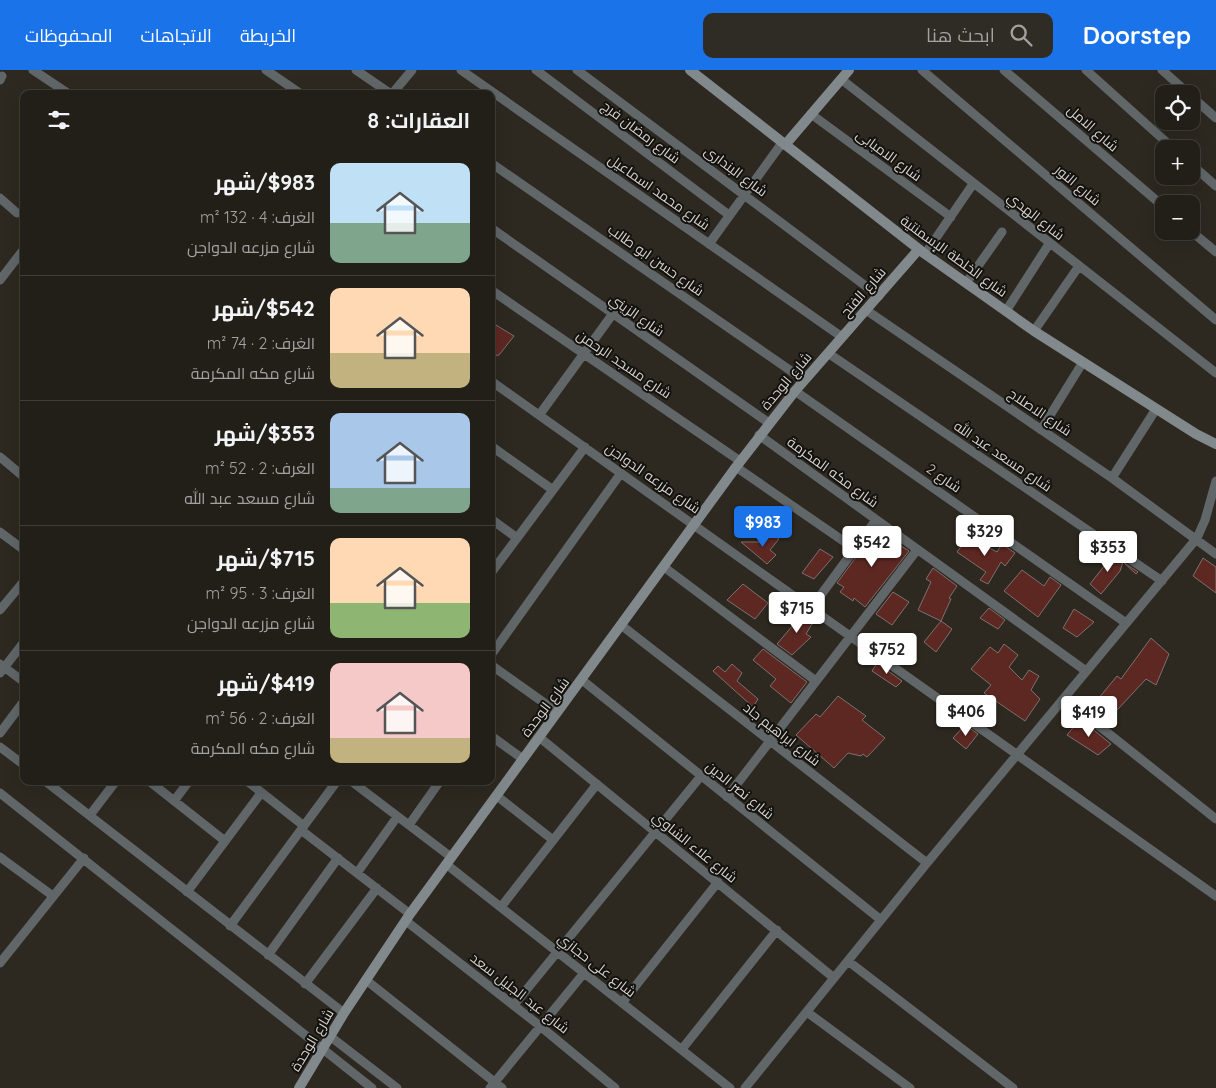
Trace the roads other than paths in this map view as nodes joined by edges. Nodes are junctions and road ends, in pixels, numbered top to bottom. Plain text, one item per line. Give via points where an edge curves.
1 (266, 70) edge
2 (356, 70) edge
3 (412, 70) edge
4 (461, 70) edge
5 (536, 70) edge
6 (577, 70) edge
7 (690, 70) edge
8 (849, 70) edge
9 (922, 70) edge
10 (1004, 70) edge
11 (1086, 70) edge
12 (1162, 70) edge
13 (39, 72) edge
14 (841, 79) junction
15 (1179, 85) edge
16 (64, 90) edge
17 (295, 90) edge
18 (386, 90) edge
19 (395, 90) edge
20 (490, 90) edge
21 (495, 94) edge
22 (1200, 104) edge
23 (811, 114) junction
24 (1216, 118) edge
25 (1164, 140) edge
26 (784, 144) junction
27 (495, 166) edge
28 (1200, 172) edge
29 (973, 184) junction
30 (1216, 186) edge
31 (744, 194) junction
32 (0, 198) edge
33 (1155, 199) edge
34 (16, 213) dead end
35 (729, 216) junction
36 (951, 217) junction
37 (495, 231) edge
38 (1002, 232) dead end
39 (1200, 239) edge
40 (709, 244) junction
41 (1049, 244) junction
42 (922, 251) junction
43 (1216, 252) edge
44 (20, 254) edge
45 (1079, 266) junction
46 (0, 280) edge
47 (966, 283) junction
48 (495, 293) edge
49 (878, 296) junction
50 (866, 310) junction
51 (1006, 311) junction
52 (612, 315) junction
53 (1216, 320) edge
54 (1034, 331) junction
55 (842, 337) junction
56 (584, 353) junction
57 (828, 353) junction
58 (1082, 362) junction
59 (1216, 373) edge
60 (804, 380) junction
61 (495, 384) edge
62 (795, 391) junction
63 (1156, 409) junction
64 (540, 414) junction
65 (769, 423) junction
66 (1041, 430) junction
67 (760, 436) junction
68 (1216, 444) edge
69 (585, 447) junction
70 (495, 449) edge
71 (0, 457) edge
72 (738, 464) junction
73 (622, 473) junction
74 (20, 474) edge
75 (1112, 478) junction
76 (1216, 481) edge
77 (553, 490) junction
78 (876, 520) junction
79 (495, 522) edge
80 (695, 524) junction
81 (0, 532) edge
82 (517, 538) junction
83 (1197, 538) junction
84 (20, 547) edge
85 (855, 549) junction
86 (917, 550) junction
87 (1216, 554) edge
88 (664, 567) junction
89 (495, 568) edge
90 (1162, 581) junction
91 (20, 586) edge
92 (812, 607) junction
93 (0, 610) edge
94 (1126, 623) junction
95 (621, 626) junction
96 (851, 635) junction
97 (20, 647) edge
98 (495, 648) edge
99 (2, 668) edge
100 (495, 668) edge
101 (1086, 671) junction
102 (20, 679) edge
103 (582, 680) junction
104 (816, 681) junction
105 (1064, 698) junction
106 (20, 706) edge
107 (557, 712) junction
108 (0, 733) edge
109 (539, 737) junction
110 (495, 739) edge
111 (769, 742) junction
112 (0, 747) edge
113 (1017, 755) junction
114 (523, 759) junction
115 (20, 762) edge
116 (700, 776) junction
117 (597, 784) junction
118 (50, 785) edge
119 (113, 785) edge
120 (154, 785) edge
121 (186, 785) edge
122 (252, 785) edge
123 (334, 785) edge
124 (355, 785) edge
125 (437, 785) edge
126 (261, 792) junction
127 (0, 793) edge
128 (497, 796) junction
129 (727, 798) junction
130 (174, 801) junction
131 (90, 816) junction
132 (397, 817) junction
133 (1216, 818) edge
134 (408, 825) junction
135 (303, 828) junction
136 (655, 832) junction
137 (553, 840) junction
138 (225, 842) junction
139 (0, 858) edge
140 (84, 858) junction
141 (338, 858) junction
142 (449, 861) junction
143 (927, 863) junction
144 (357, 873) junction
145 (718, 882) junction
146 (378, 888) junction
147 (187, 892) junction
148 (54, 896) junction
149 (1216, 896) edge
150 (501, 906) junction
151 (408, 917) junction
152 (881, 920) junction
153 (230, 926) junction
154 (777, 930) junction
155 (558, 952) junction
156 (268, 955) junction
157 (848, 961) junction
158 (0, 963) edge
159 (584, 972) junction
160 (834, 978) junction
161 (366, 980) junction
162 (305, 984) junction
163 (622, 1003) junction
164 (514, 1005) junction
165 (806, 1012) junction
166 (344, 1013) junction
167 (540, 1026) junction
168 (331, 1037) junction
169 (323, 1048) junction
170 (682, 1050) junction
171 (492, 1085) edge
172 (299, 1088) edge
173 (372, 1088) edge
174 (396, 1088) edge
175 (502, 1088) edge
176 (615, 1088) edge
177 (730, 1088) edge
178 (745, 1088) edge
179 (910, 1088) edge
180 (1013, 1088) edge

1 - 17 street
2 - 18 street
3 - 19 street
4 - 20 street, شارع محمد اسماعيل
5 - 35 street, شارع رمضان فرج
6 - 31 street, شارع البندارى
7 - 26 street, شارع الخلطة الإسمنتية
8 - 14 street
9 - 53 street, شارع النور
10 - 33 street, شارع الامل
11 - 25 street
12 - 15 street
13 - 16 street
14 - 23 street
14 - 29 street, شارع الهدي
21 - 40 street, شارع محمد اسماعيل
22 - 24 street
23 - 26 street
23 - 36 street, شارع الامبابى
26 - 31 street
26 - 42 street, شارع الخلطة الإسمنتية
27 - 60 street, شارع حسن ابو طالب
28 - 30 street
29 - 36 street
29 - 41 street, شارع الهدي
31 - 35 street
31 - 49 street, شارع البندارى
32 - 34 street
35 - 40 street
36 - 42 street
37 - 52 street, شارع الزيني
38 - 47 street
39 - 43 street
40 - 55 street, شارع محمد اسماعيل
41 - 45 street, شارع الهدي
41 - 51 street
42 - 47 street, شارع الخلطة الإسمنتية
42 - 49 street, شارع الفتح
44 - 46 street
45 - 54 street
45 - 59 street, شارع الهدي
47 - 51 street, شارع الخلطة الإسمنتية
48 - 56 street, شارع مسجد الرحمن
49 - 50 street, شارع الفتح
50 - 55 street, شارع الفتح
50 - 66 street, شارع الاصلاح
51 - 54 street, شارع الخلطة الإسمنتية
52 - 56 street
52 - 65 street, شارع الزيني
54 - 58 street, شارع الخلطة الإسمنتية
55 - 57 street, شارع الفتح
56 - 64 street
56 - 72 street, شارع مسجد الرحمن
57 - 60 street, شارع الوحدة
57 - 90 street, شارع مسعد عبد الله
58 - 63 street, شارع الخلطة الإسمنتية
58 - 66 street
60 - 62 street, شارع الوحدة
61 - 64 street, شارع مزرعه الدواجن
62 - 65 street, شارع الوحدة
62 - 94 street, شارع 2
63 - 68 street, شارع الخلطة الإسمنتية
63 - 75 street
64 - 69 street, شارع مزرعه الدواجن
65 - 67 street, شارع الوحدة
66 - 75 street, شارع الاصلاح
67 - 72 street, شارع الوحدة
67 - 78 street, شارع مكه المكرمة
69 - 73 street, شارع مزرعه الدواجن
69 - 77 street
70 - 77 street
71 - 74 street
72 - 80 street, شارع الوحدة
72 - 85 street, شارع مسجد الرحمن
73 - 80 street, شارع مزرعه الدواجن
73 - 98 street
75 - 83 street, شارع الاصلاح
76 - 83 street via 1206,520
77 - 82 street
78 - 85 street
78 - 86 street, شارع مكه المكرمة
79 - 82 street
80 - 88 street, شارع الوحدة
80 - 92 street, شارع مزرعه الدواجن
81 - 84 street
82 - 89 street
83 - 87 street, شارع الاصلاح
83 - 90 street
85 - 92 street
86 - 96 street
86 - 101 street, شارع مكه المكرمة
88 - 95 street, شارع الوحدة
88 - 104 street
90 - 94 street
91 - 93 street
92 - 96 street, شارع مزرعه الدواجن
94 - 101 street
95 - 103 street, شارع الوحدة
95 - 111 street, شارع ابراهيم جاد
96 - 104 street
96 - 113 street, شارع مزرعه الدواجن
97 - 99 street
99 - 102 street
100 - 107 street
101 - 105 street
103 - 107 street, شارع الوحدة
103 - 116 street, شارع نصر الدين
104 - 111 street
105 - 113 street
105 - 133 street
106 - 108 street
107 - 109 street, شارع الوحدة
109 - 114 street, شارع الوحدة
109 - 117 street, شارع علاء الشاوي
110 - 114 street
111 - 129 street
111 - 143 street, شارع ابراهيم جاد
112 - 115 street
113 - 143 street
113 - 149 street, شارع مزرعه الدواجن
114 - 128 street, شارع الوحدة
116 - 129 street, شارع نصر الدين
116 - 136 street
117 - 136 street, شارع علاء الشاوي
117 - 137 street
118 - 131 street
119 - 131 street
120 - 130 street
121 - 130 street
122 - 126 street, شارع عبد الجليل سعد
123 - 135 street
124 - 132 street, شارع على حجازي
125 - 134 street
126 - 135 street, شارع عبد الجليل سعد
126 - 138 street
127 - 140 street
128 - 137 street
128 - 142 street, شارع الوحدة
129 - 152 street, شارع نصر الدين
130 - 138 street
131 - 147 street
132 - 134 street, شارع على حجازي
132 - 144 street
134 - 142 street, شارع على حجازي
135 - 141 street, شارع عبد الجليل سعد
135 - 153 street
136 - 145 street, شارع علاء الشاوي
136 - 155 street
137 - 150 street
138 - 147 street
139 - 148 street
140 - 148 street
140 - 169 street
141 - 144 street, شارع عبد الجليل سعد
141 - 156 street
142 - 150 street, شارع على حجازي
142 - 151 street, شارع الوحدة
143 - 152 street
144 - 146 street, شارع عبد الجليل سعد
145 - 154 street, شارع علاء الشاوي
145 - 163 street
146 - 151 street, شارع عبد الجليل سعد
146 - 162 street
147 - 153 street
148 - 158 street
150 - 155 street, شارع على حجازي
151 - 161 street, شارع الوحدة
151 - 164 street, شارع عبد الجليل سعد
152 - 157 street
153 - 156 street
154 - 160 street, شارع علاء الشاوي
154 - 170 street
155 - 159 street, شارع على حجازي
155 - 164 street
156 - 162 street
157 - 160 street
157 - 180 street
159 - 163 street, شارع على حجازي
159 - 167 street
160 - 165 street
161 - 166 street, شارع الوحدة
161 - 171 street
162 - 166 street
163 - 170 street, شارع على حجازي
164 - 167 street, شارع عبد الجليل سعد
165 - 178 street
165 - 179 street
166 - 168 street, شارع الوحدة
167 - 171 street
167 - 176 street, شارع عبد الجليل سعد
168 - 169 street, شارع الوحدة
168 - 174 street
169 - 172 street, شارع الوحدة
169 - 173 street
170 - 177 street, شارع على حجازي
171 - 175 street

